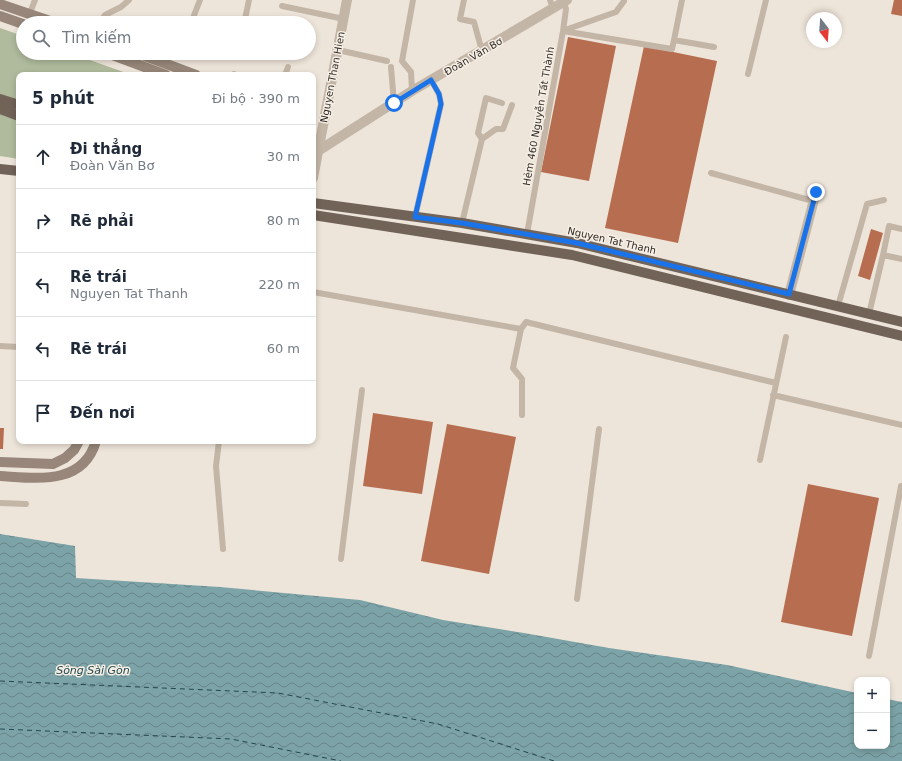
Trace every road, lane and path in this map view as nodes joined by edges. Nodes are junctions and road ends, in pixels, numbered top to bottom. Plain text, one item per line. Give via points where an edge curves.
1 (35, 0) edge
2 (129, 0) edge
3 (200, 0) edge
4 (249, 0) edge
5 (347, 0) edge
6 (414, 0) edge
7 (464, 0) edge
8 (682, 0) edge
9 (766, 0) edge
10 (566, 1) edge
11 (624, 1) edge
12 (0, 4) edge
13 (551, 4) edge
14 (282, 6) dead end
15 (30, 14) junction
16 (0, 16) edge
17 (36, 16) edge
18 (104, 16) edge
19 (194, 16) edge
20 (246, 16) edge
21 (344, 19) junction
22 (16, 22) edge
23 (563, 31) junction
24 (674, 40) junction
25 (714, 47) dead end
26 (338, 50) junction
27 (482, 51) junction
28 (125, 60) edge
29 (155, 60) edge
30 (388, 61) dead end
31 (160, 62) joint
32 (288, 67) dead end
33 (391, 68) dead end
34 (158, 72) edge
35 (188, 72) edge
36 (286, 72) edge
37 (748, 74) dead end
38 (431, 80) junction
39 (412, 91) junction
40 (0, 99) edge
41 (394, 103) junction
42 (502, 103) dead end
43 (16, 105) edge
44 (512, 105) dead end
45 (0, 109) edge
46 (16, 115) edge
47 (482, 139) junction
48 (318, 151) junction
49 (316, 162) edge
50 (0, 168) edge
51 (16, 171) edge
52 (711, 173) dead end
53 (815, 197) joint
54 (884, 200) dead end
55 (316, 203) edge
56 (316, 215) edge
57 (415, 217) junction
58 (462, 223) junction
59 (902, 229) edge
60 (527, 234) junction
61 (883, 255) junction
62 (902, 259) edge
63 (316, 293) edge
64 (789, 294) junction
65 (838, 306) junction
66 (869, 314) junction
67 (902, 322) edge
68 (521, 329) junction
69 (902, 336) edge
70 (786, 337) dead end
71 (0, 346) edge
72 (16, 347) edge
73 (776, 383) junction
74 (362, 390) dead end
75 (773, 395) junction
76 (522, 415) dead end
77 (902, 425) edge
78 (599, 429) dead end
79 (77, 444) edge
80 (95, 444) edge
81 (218, 444) edge
82 (760, 460) dead end
83 (0, 462) edge
84 (0, 476) edge
85 (901, 486) dead end
86 (0, 503) edge
87 (26, 504) dead end
88 (223, 549) dead end
89 (341, 559) dead end
90 (577, 599) dead end
91 (869, 656) dead end

1 - 15 lane
2 - 18 lane
3 - 19 lane
4 - 20 lane
5 - 21 street, Nguyen Than Hien
6 - 39 lane via 402,61 411,72
7 - 27 lane via 460,19 474,22
8 - 24 lane
9 - 37 lane
10 - 13 street, Đoàn Văn Bơ
10 - 23 lane, Hẻm 460 Nguyễn Tất Thành
11 - 23 lane via 616,12
12 - 15 main road
13 - 27 street, Đoàn Văn Bơ
14 - 21 lane
15 - 17 main road
16 - 22 main road
21 - 26 street, Nguyen Than Hien
23 - 24 lane via 672,49
23 - 60 lane, Hẻm 460 Nguyễn Tất Thành
24 - 25 lane
26 - 30 lane
26 - 48 street, Nguyen Than Hien
27 - 38 street, Đoàn Văn Bơ
28 - 34 main road
29 - 31 main road
31 - 35 main road
32 - 36 lane
33 - 41 lane
38 - 39 street, Đoàn Văn Bơ
38 - 57 lane via 441,104
39 - 41 street, Đoàn Văn Bơ
40 - 43 main road
41 - 48 street, Đoàn Văn Bơ
42 - 47 lane via 486,98 478,133
44 - 47 lane via 503,129 496,129
45 - 46 main road
47 - 58 lane
48 - 49 street, Nguyen Than Hien
50 - 51 main road
52 - 53 lane
53 - 64 street
54 - 65 lane via 867,204
55 - 57 main road, Nguyen Tat Thanh
56 - 69 main road via 572,255
57 - 58 main road, Nguyen Tat Thanh
58 - 60 main road, Nguyen Tat Thanh
59 - 61 lane via 889,226
60 - 64 main road, Nguyen Tat Thanh via 618,252
61 - 62 lane
61 - 66 lane
63 - 68 lane
64 - 65 main road, Nguyen Tat Thanh
65 - 66 main road, Nguyen Tat Thanh
66 - 67 main road, Nguyen Tat Thanh
68 - 73 lane via 526,322
68 - 76 lane via 512,368 522,379
70 - 73 lane
71 - 72 lane
73 - 75 lane
74 - 89 lane
75 - 77 lane
75 - 82 lane
78 - 90 lane
79 - 83 main road via 70,454 53,464
80 - 84 main road via 86,460 63,475 45,478
81 - 88 lane via 216,466
85 - 91 lane
86 - 87 lane

